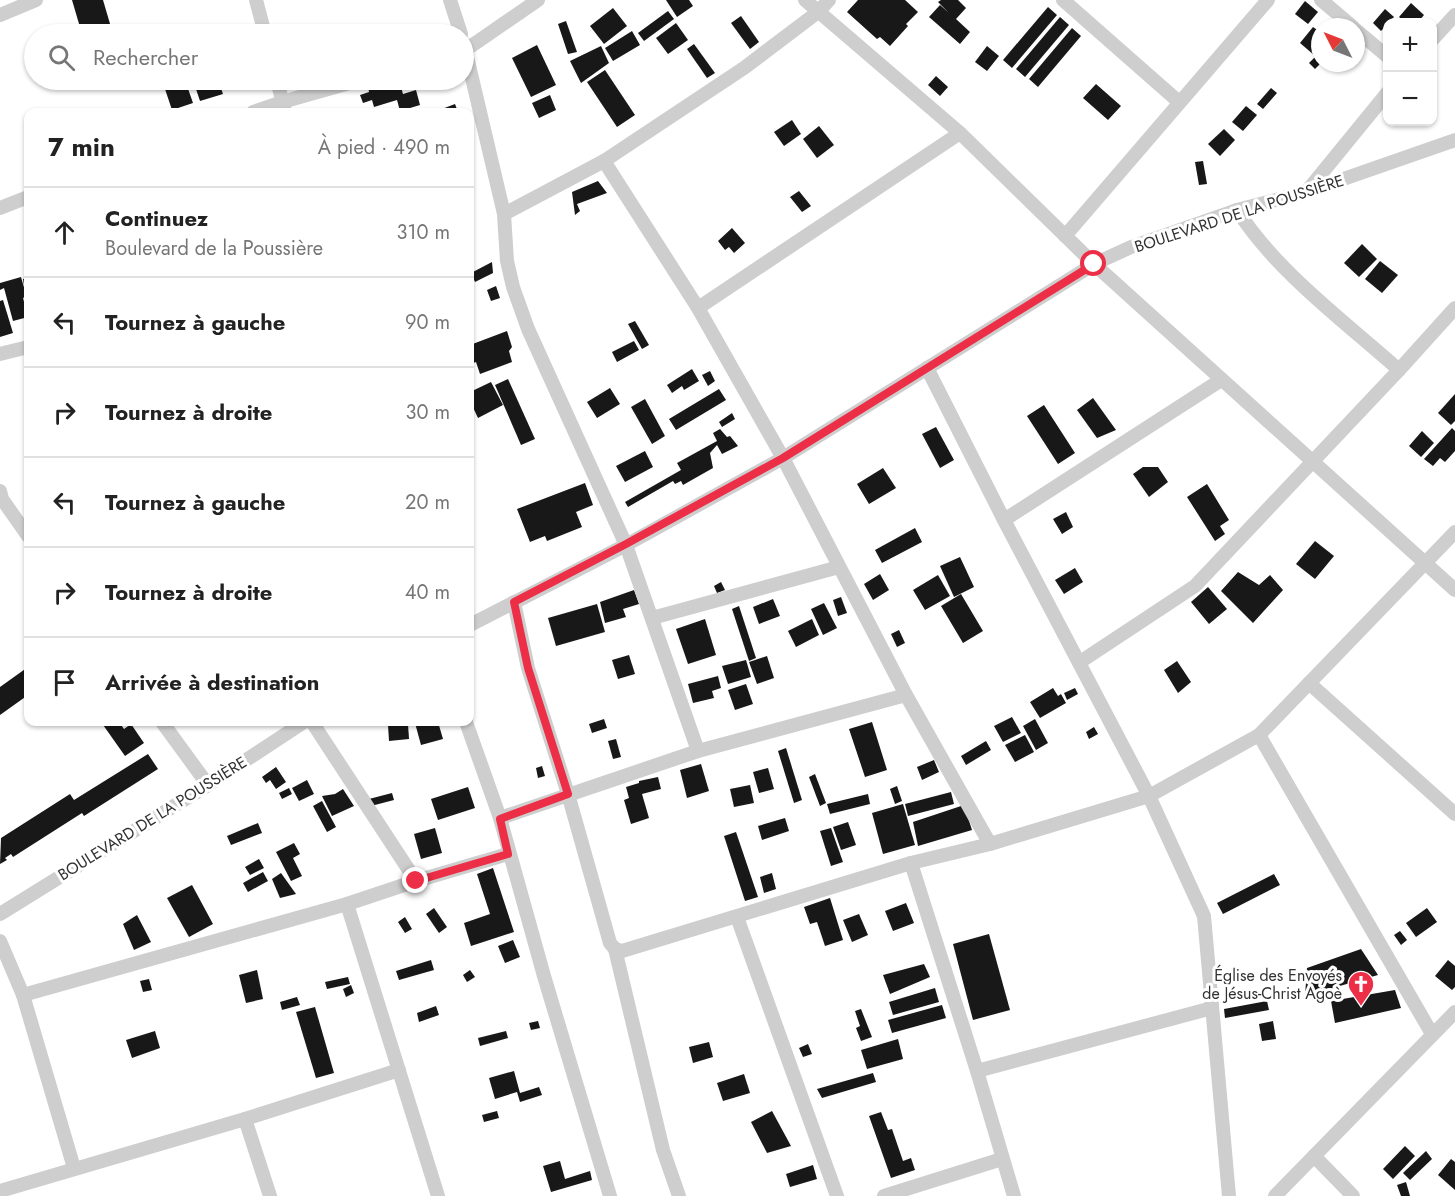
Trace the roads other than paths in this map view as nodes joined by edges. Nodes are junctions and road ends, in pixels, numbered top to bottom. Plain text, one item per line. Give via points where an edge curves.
1 (36, 0) edge
2 (256, 0) edge
3 (450, 0) edge
4 (538, 0) edge
5 (805, 0) edge
6 (830, 0) edge
7 (1064, 0) edge
8 (1268, 0) edge
9 (1321, 0) edge
10 (818, 12) junction
11 (0, 15) edge
12 (1455, 15) edge
13 (1342, 18) edge
14 (262, 24) edge
15 (458, 24) edge
16 (1437, 35) edge
17 (1365, 38) edge
18 (474, 42) edge
19 (1383, 53) edge
20 (280, 90) edge
21 (332, 90) edge
22 (474, 90) edge
23 (1383, 98) edge
24 (1179, 102) junction
25 (284, 107) edge
26 (960, 133) junction
27 (1455, 140) edge
28 (604, 161) junction
29 (1306, 192) junction
30 (24, 199) edge
31 (0, 208) edge
32 (1237, 210) junction
33 (504, 214) junction
34 (1065, 236) junction
35 (1094, 264) junction
36 (698, 308) junction
37 (1455, 308) edge
38 (24, 348) edge
39 (0, 354) edge
40 (927, 368) junction
41 (1400, 370) junction
42 (1221, 380) junction
43 (783, 458) junction
44 (1312, 461) junction
45 (1, 497) edge
46 (1004, 520) junction
47 (24, 530) edge
48 (1455, 532) edge
49 (626, 544) junction
50 (1426, 563) junction
51 (839, 567) junction
52 (1455, 590) edge
53 (514, 602) junction
54 (652, 618) junction
55 (474, 623) edge
56 (1080, 662) junction
57 (1309, 683) junction
58 (906, 694) junction
59 (165, 726) edge
60 (298, 726) edge
61 (315, 726) edge
62 (467, 726) edge
63 (1258, 735) junction
64 (698, 751) junction
65 (208, 784) junction
66 (568, 794) junction
67 (1149, 796) junction
68 (1455, 814) edge
69 (500, 819) junction
70 (990, 844) junction
71 (508, 854) junction
72 (911, 863) junction
73 (416, 881) junction
74 (347, 904) junction
75 (0, 914) edge
76 (737, 917) junction
77 (0, 941) edge
78 (615, 949) junction
79 (23, 995) junction
80 (1212, 1008) junction
81 (1455, 1011) edge
82 (1432, 1034) junction
83 (399, 1070) junction
84 (977, 1071) junction
85 (245, 1119) junction
86 (1314, 1156) junction
87 (1002, 1159) junction
88 (74, 1168) junction
89 (0, 1191) edge
90 (270, 1196) edge
91 (438, 1196) edge
92 (610, 1196) edge
93 (679, 1196) edge
94 (837, 1196) edge
95 (884, 1196) edge
96 (1014, 1196) edge
97 (1229, 1196) edge
98 (1275, 1196) edge
99 (1353, 1196) edge

1 - 11 street
2 - 14 street
3 - 15 street
4 - 18 street
5 - 10 street
6 - 10 street
7 - 24 street
8 - 24 street
9 - 13 street
10 - 26 street
10 - 28 street via 744,68
12 - 16 street
17 - 19 street
20 - 25 street
21 - 25 street
22 - 33 street
23 - 29 street
24 - 34 street
26 - 34 street
26 - 36 street
27 - 29 street, BOULEVARD DE LA POUSSIÈRE
28 - 33 street
28 - 36 street
29 - 32 street, BOULEVARD DE LA POUSSIÈRE
30 - 31 street
32 - 35 street, BOULEVARD DE LA POUSSIÈRE
32 - 41 street via 1275,260
33 - 49 street via 507,261 528,329
34 - 35 street
35 - 40 street, BOULEVARD DE LA POUSSIÈRE
35 - 42 street
36 - 43 street
37 - 41 street
38 - 39 street
40 - 43 street, BOULEVARD DE LA POUSSIÈRE
40 - 46 street
41 - 44 street
42 - 44 street
42 - 46 street
43 - 49 street, BOULEVARD DE LA POUSSIÈRE
43 - 51 street
44 - 50 street
44 - 56 street via 1195,586
45 - 47 street
46 - 56 street
48 - 50 street
49 - 53 street, BOULEVARD DE LA POUSSIÈRE
49 - 54 street
50 - 52 street
50 - 57 street
51 - 54 street
51 - 58 street
53 - 55 street, BOULEVARD DE LA POUSSIÈRE
53 - 66 street via 528,668
54 - 64 street
56 - 67 street
57 - 63 street
57 - 68 street
58 - 64 street
58 - 70 street
59 - 65 street
60 - 65 street, BOULEVARD DE LA POUSSIÈRE
61 - 73 street
62 - 69 street
63 - 67 street
63 - 82 street
64 - 66 street
65 - 75 street, BOULEVARD DE LA POUSSIÈRE
66 - 69 street
66 - 78 street via 610,943
67 - 70 street
67 - 80 street via 1204,916
69 - 71 street
70 - 72 street
71 - 73 street
71 - 92 street
72 - 76 street
72 - 84 street
73 - 74 street
74 - 79 street
74 - 83 street
76 - 78 street via 622,951
76 - 94 street
77 - 79 street
78 - 93 street via 663,1150
79 - 88 street
80 - 84 street
80 - 97 street
81 - 82 street
82 - 86 street
83 - 85 street
83 - 91 street
84 - 87 street
85 - 88 street
85 - 90 street
86 - 98 street
86 - 99 street
87 - 95 street
87 - 96 street
88 - 89 street

